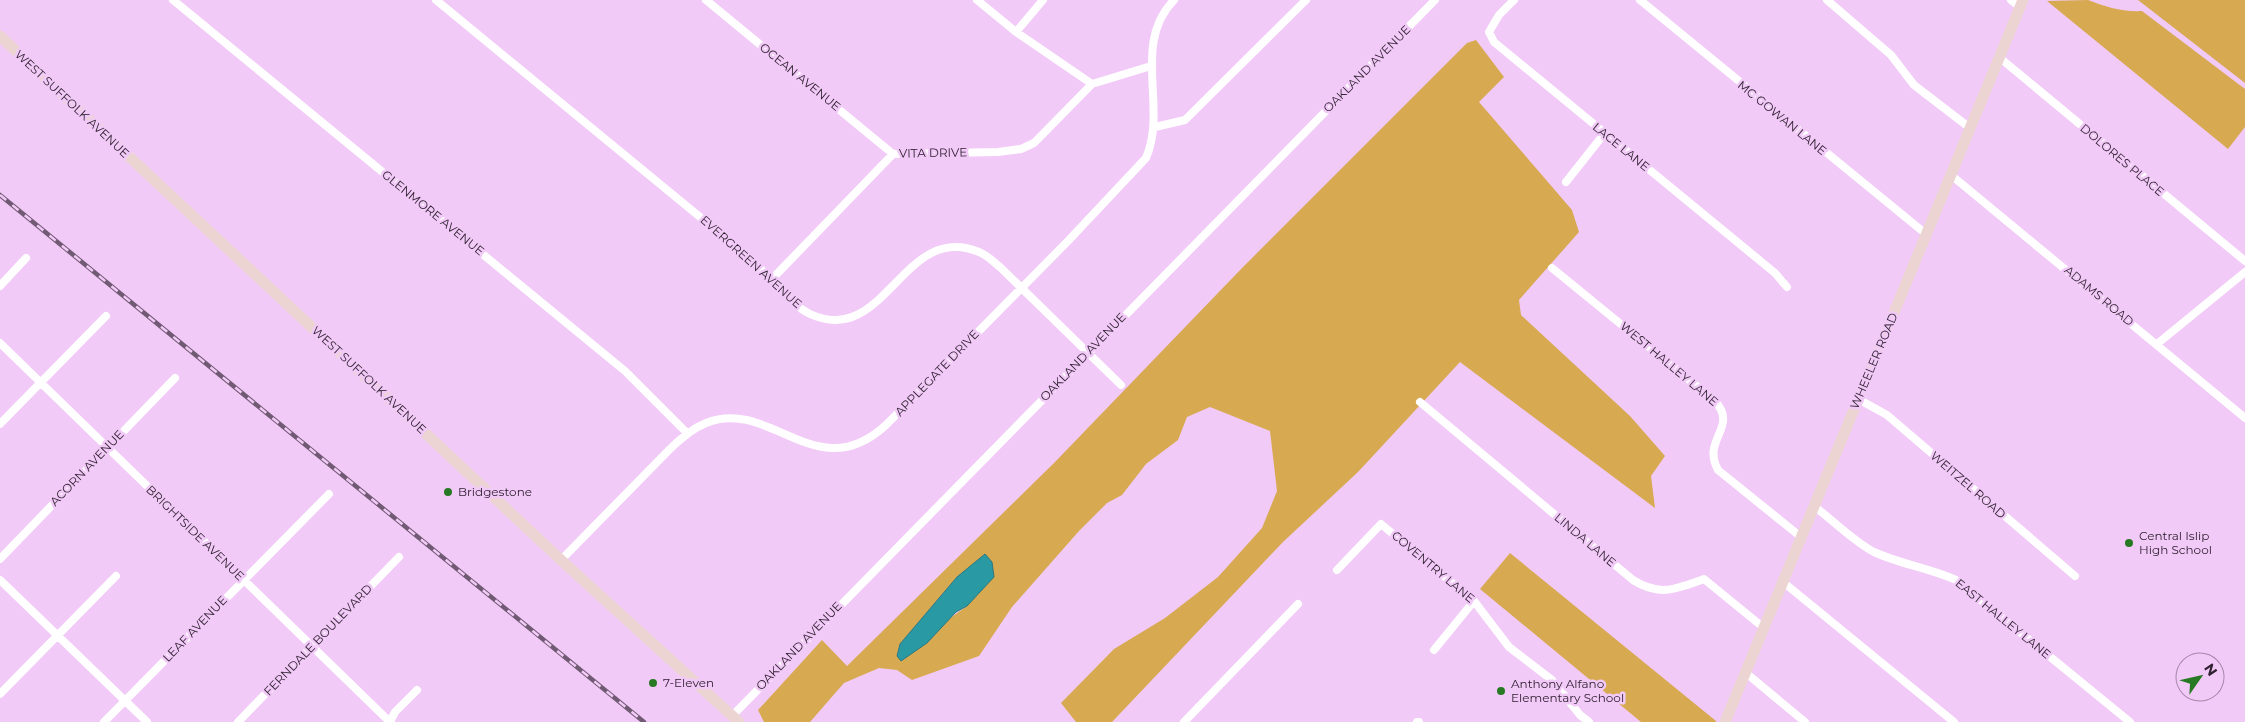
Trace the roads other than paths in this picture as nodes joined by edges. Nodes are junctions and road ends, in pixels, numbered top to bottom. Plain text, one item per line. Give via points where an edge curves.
1 (173, 0) edge
2 (436, 0) edge
3 (706, 0) edge
4 (977, 0) edge
5 (1043, 0) edge
6 (1174, 0) edge
7 (1306, 0) edge
8 (1435, 0) edge
9 (1514, 0) edge
10 (1640, 0) edge
11 (1827, 0) edge
12 (2018, 2) edge
13 (1016, 32) junction
14 (0, 36) edge
15 (2000, 58) junction
16 (1151, 66) junction
17 (1092, 84) junction
18 (1155, 127) junction
19 (1970, 128) junction
20 (1604, 134) junction
21 (893, 154) junction
22 (1951, 175) junction
23 (1566, 182) dead end
24 (1926, 234) junction
25 (26, 258) dead end
26 (2245, 261) edge
27 (1552, 268) dead end
28 (2245, 272) edge
29 (772, 280) junction
30 (0, 286) edge
31 (1021, 287) junction
32 (1787, 287) dead end
33 (106, 316) dead end
34 (0, 343) edge
35 (2157, 344) junction
36 (1088, 353) junction
37 (175, 378) dead end
38 (40, 382) junction
39 (1121, 385) dead end
40 (1858, 399) junction
41 (1420, 402) dead end
42 (2245, 418) edge
43 (0, 424) edge
44 (687, 433) junction
45 (107, 448) junction
46 (330, 494) dead end
47 (1815, 507) junction
48 (1801, 538) junction
49 (399, 557) dead end
50 (0, 559) edge
51 (561, 560) junction
52 (1336, 570) dead end
53 (116, 576) dead end
54 (2075, 576) dead end
55 (0, 580) edge
56 (243, 580) junction
57 (1783, 582) junction
58 (1474, 602) junction
59 (1298, 604) dead end
60 (1764, 628) junction
61 (57, 635) junction
62 (312, 647) junction
63 (1434, 650) dead end
64 (1746, 673) junction
65 (417, 690) dead end
66 (0, 694) edge
67 (125, 700) junction
68 (735, 719) edge
69 (104, 722) edge
70 (147, 722) edge
71 (238, 722) edge
72 (390, 722) edge
73 (1184, 722) edge
74 (1589, 722) edge
75 (1725, 722) edge
76 (1805, 722) edge
77 (1954, 722) edge
78 (2130, 722) edge

1 - 44 street, GLENMORE AVENUE via 625,371
2 - 29 street, EVERGREEN AVENUE
3 - 21 street, OCEAN AVENUE
4 - 13 street
5 - 13 street
6 - 16 street, APPLEGATE DRIVE via 1158,24
7 - 18 street via 1185,120
8 - 36 street, OAKLAND AVENUE
9 - 20 street, LACE LANE via 1499,15 1490,32 1494,42
10 - 24 street, MC GOWAN LANE
11 - 19 street via 1877,41 1914,85
12 - 15 main road, WHEELER ROAD
13 - 17 street
14 - 51 main road, WEST SUFFOLK AVENUE
15 - 19 main road, WHEELER ROAD
15 - 26 street, DOLORES PLACE
16 - 17 street
16 - 18 street, APPLEGATE DRIVE
17 - 21 street, VITA DRIVE via 1034,142 1021,149
18 - 31 street, APPLEGATE DRIVE via 1146,158 1132,175
19 - 22 main road, WHEELER ROAD
20 - 23 street
20 - 32 street, LACE LANE via 1775,273
21 - 29 street, VITA DRIVE
22 - 24 main road, WHEELER ROAD
22 - 35 street, ADAMS ROAD
24 - 40 main road, WHEELER ROAD
25 - 30 street
27 - 48 street, WEST HALLEY LANE via 1715,401 1723,410 1723,423 1712,459 1718,470
28 - 35 street
29 - 31 street, EVERGREEN AVENUE via 809,314 826,319 844,319 861,314 877,302 930,252 965,247 981,252
31 - 36 street, EVERGREEN AVENUE
31 - 44 street, APPLEGATE DRIVE via 871,439 852,447 828,448 797,440 751,420 728,419 708,423
33 - 38 street
34 - 38 street, BRIGHTSIDE AVENUE
35 - 42 street, ADAMS ROAD
36 - 39 street, EVERGREEN AVENUE
36 - 68 street, OAKLAND AVENUE
37 - 45 street, ACORN AVENUE
38 - 43 street
38 - 45 street, BRIGHTSIDE AVENUE
40 - 47 main road, WHEELER ROAD
40 - 54 street, WEITZEL ROAD via 1887,415
41 - 60 street, LINDA LANE via 1645,588 1660,591 1677,589 1704,579
44 - 51 street, APPLEGATE DRIVE
45 - 50 street, ACORN AVENUE
45 - 56 street, BRIGHTSIDE AVENUE
46 - 56 street, LEAF AVENUE
47 - 48 main road, WHEELER ROAD
47 - 78 street, EAST HALLEY LANE via 1872,551 1956,580
48 - 57 main road, WHEELER ROAD
49 - 62 street, FERNDALE BOULEVARD
51 - 68 main road, WEST SUFFOLK AVENUE
52 - 58 street, COVENTRY LANE via 1381,524
53 - 61 street
55 - 61 street
56 - 62 street, BRIGHTSIDE AVENUE
56 - 67 street, LEAF AVENUE
57 - 60 main road, WHEELER ROAD
57 - 77 street
58 - 63 street
58 - 74 street, COVENTRY LANE via 1509,647 1552,680
59 - 73 street
60 - 64 main road, WHEELER ROAD
61 - 66 street
61 - 67 street
62 - 71 street, FERNDALE BOULEVARD
62 - 72 street, BRIGHTSIDE AVENUE
64 - 75 main road, WHEELER ROAD
64 - 76 street
65 - 72 street via 395,712
67 - 69 street, LEAF AVENUE
67 - 70 street

